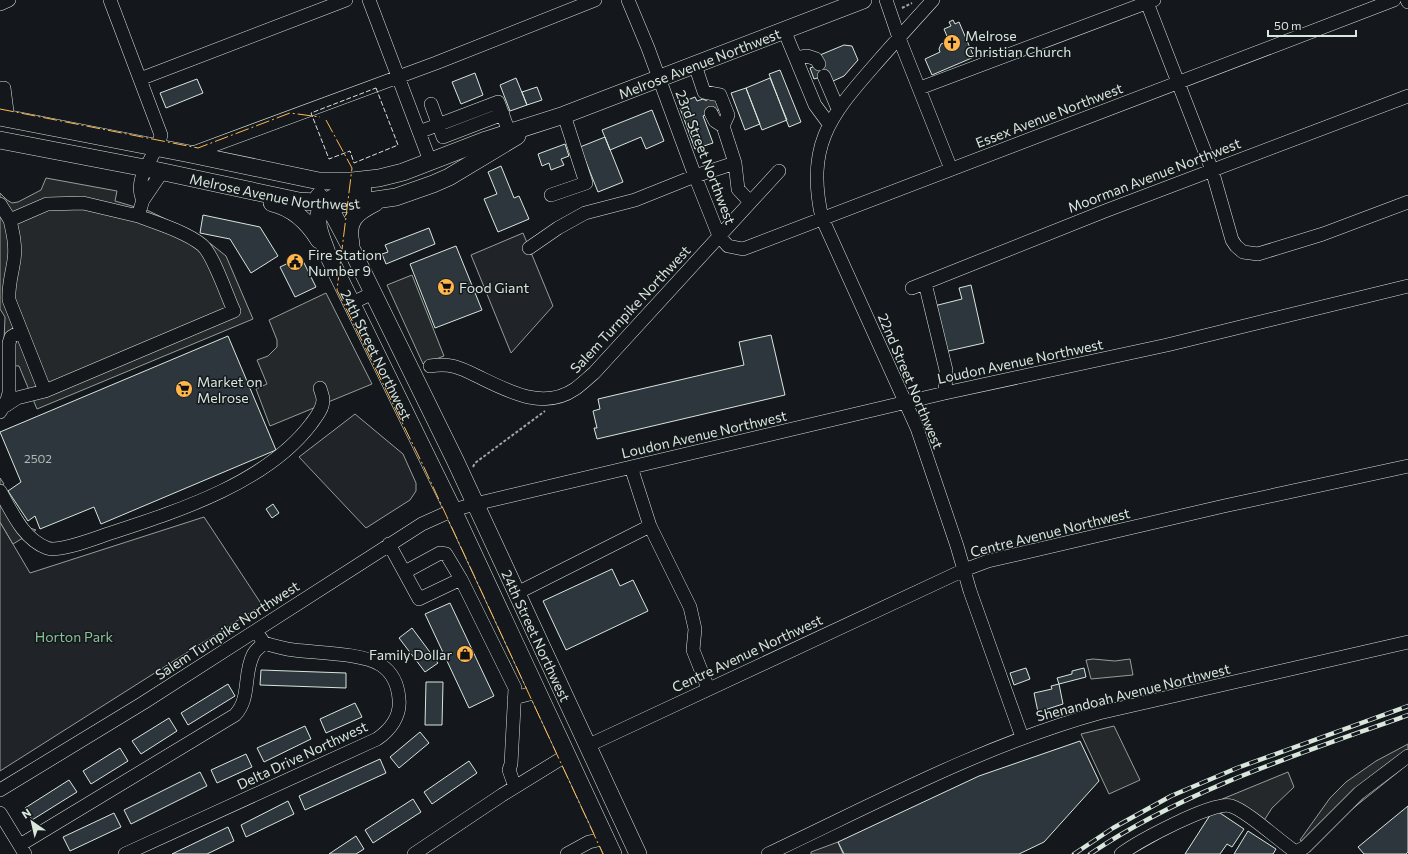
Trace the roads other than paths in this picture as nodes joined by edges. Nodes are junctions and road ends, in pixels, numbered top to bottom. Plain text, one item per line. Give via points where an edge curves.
1 (9, 0) edge
2 (110, 0) edge
3 (346, 0) edge
4 (369, 0) edge
5 (595, 0) edge
6 (628, 0) edge
7 (863, 0) edge
8 (886, 0) edge
9 (933, 0) edge
10 (1394, 0) edge
11 (1150, 1) edge
12 (0, 4) edge
13 (784, 30) junction
14 (899, 38) junction
15 (796, 58) junction
16 (695, 65) junction
17 (397, 76) junction
18 (659, 78) junction
19 (140, 79) junction
20 (1178, 83) junction
21 (0, 88) edge
22 (920, 88) junction
23 (1408, 96) edge
24 (707, 102) junction
25 (431, 104) dead end
26 (838, 109) junction
27 (564, 114) junction
28 (4, 118) edge
29 (535, 124) junction
30 (828, 124) junction
31 (439, 125) junction
32 (723, 126) junction
33 (420, 132) junction
34 (509, 132) junction
35 (0, 140) edge
36 (156, 148) junction
37 (190, 154) junction
38 (430, 161) junction
39 (735, 163) junction
40 (145, 168) junction
41 (951, 169) junction
42 (1212, 170) junction
43 (779, 171) dead end
44 (162, 172) junction
45 (287, 175) junction
46 (182, 176) junction
47 (695, 176) junction
48 (551, 194) dead end
49 (143, 200) junction
50 (382, 200) junction
51 (750, 202) junction
52 (1408, 202) edge
53 (326, 203) junction
54 (0, 204) edge
55 (138, 216) junction
56 (822, 218) junction
57 (10, 220) junction
58 (719, 236) junction
59 (529, 248) dead end
60 (353, 252) junction
61 (327, 253) junction
62 (925, 283) junction
63 (1408, 286) edge
64 (912, 288) dead end
65 (373, 293) junction
66 (352, 304) junction
67 (21, 331) junction
68 (430, 366) dead end
69 (320, 388) dead end
70 (44, 391) junction
71 (945, 393) junction
72 (906, 402) junction
73 (2, 409) edge
74 (1408, 466) edge
75 (631, 467) junction
76 (0, 491) edge
77 (475, 504) junction
78 (453, 510) junction
79 (650, 526) junction
80 (389, 544) junction
81 (476, 562) junction
82 (964, 570) junction
83 (405, 572) junction
84 (459, 575) junction
85 (488, 588) junction
86 (516, 593) junction
87 (470, 596) junction
88 (256, 631) junction
89 (1408, 642) edge
90 (264, 643) junction
91 (524, 664) junction
92 (508, 673) junction
93 (708, 688) junction
94 (537, 692) junction
95 (514, 698) junction
96 (1022, 737) junction
97 (587, 746) junction
98 (567, 755) junction
99 (1408, 756) edge
100 (515, 787) junction
101 (0, 790) edge
102 (0, 812) edge
103 (606, 838) junction
104 (22, 850) edge
105 (125, 854) edge
106 (414, 854) edge
107 (567, 854) edge
108 (613, 854) edge
109 (638, 854) edge
110 (768, 854) edge
111 (1121, 854) edge

1 - 12 street
2 - 19 street
3 - 19 street
4 - 17 street
5 - 17 street
6 - 18 street, 23rd Street Northwest
7 - 13 main road, Melrose Avenue Northwest
8 - 14 street
9 - 14 street
10 - 20 street, Essex Avenue Northwest
11 - 20 street
11 - 22 street
13 - 15 street
13 - 16 main road, Melrose Avenue Northwest
14 - 22 street
14 - 26 street, 22nd Street Northwest
15 - 26 street via 807,56 816,59
15 - 30 street via 815,104
16 - 18 main road, Melrose Avenue Northwest
16 - 24 street
17 - 33 street
17 - 37 street
18 - 27 main road, Melrose Avenue Northwest
18 - 47 street, 23rd Street Northwest
19 - 36 street via 162,135
20 - 41 street, Essex Avenue Northwest
20 - 42 street
21 - 28 street via 4,88
22 - 41 street
23 - 42 street, Moorman Avenue Northwest
24 - 32 street via 715,121
24 - 32 street via 720,94 728,115
25 - 31 street
26 - 30 street, 22nd Street Northwest
27 - 29 main road, Melrose Avenue Northwest
27 - 48 street via 586,183
28 - 36 main road, Melrose Avenue Northwest
29 - 34 main road, Melrose Avenue Northwest
29 - 50 main road, Melrose Avenue Northwest via 449,177 412,192
30 - 56 street, 22nd Street Northwest via 820,148 816,176
31 - 33 street
31 - 34 street via 498,102
32 - 39 street
33 - 38 street
34 - 38 main road, Melrose Avenue Northwest
35 - 40 main road, Melrose Avenue Northwest
36 - 37 main road, Melrose Avenue Northwest
36 - 40 street
37 - 45 main road, Melrose Avenue Northwest
38 - 45 main road, Melrose Avenue Northwest via 403,172 352,181 319,181
38 - 53 main road via 421,175 412,179 383,187 346,191
39 - 47 street
39 - 51 street via 738,189
40 - 44 main road, Melrose Avenue Northwest
40 - 49 street via 140,194
41 - 56 street, Essex Avenue Northwest
42 - 52 street via 1232,240 1236,246 1251,254 1323,234
42 - 62 street, Moorman Avenue Northwest
43 - 51 street, Salem Turnpike Northwest
44 - 46 main road, Melrose Avenue Northwest
44 - 49 street
45 - 53 main road via 308,185
46 - 53 main road, Melrose Avenue Northwest via 299,201
46 - 61 main road via 199,189 279,205 291,210 312,229
47 - 58 street, 23rd Street Northwest
47 - 59 street via 635,200 585,213
49 - 55 street
50 - 53 main road, Melrose Avenue Northwest via 348,204
50 - 60 main road via 363,209 350,223 349,236
51 - 58 street, Salem Turnpike Northwest
53 - 60 main road, 24th Street Northwest
53 - 61 main road, 24th Street Northwest via 320,210 318,220
54 - 57 street
55 - 57 street via 83,204 47,204
55 - 70 street via 203,245 234,311
56 - 58 street, Essex Avenue Northwest via 743,249 728,246
56 - 72 street, 22nd Street Northwest
57 - 67 street via 14,253 8,287 9,300
58 - 68 street, Salem Turnpike Northwest via 594,373 576,388 556,398 538,399 516,395 460,368 445,364
60 - 65 main road, 24th Street Northwest
61 - 66 main road, 24th Street Northwest
62 - 64 street, Moorman Avenue Northwest
62 - 71 street via 946,370
63 - 71 street, Loudon Avenue Northwest via 1159,346
65 - 66 street
65 - 77 main road, 24th Street Northwest
66 - 78 main road, 24th Street Northwest
67 - 70 street
67 - 73 street via 11,337 9,343 9,393
69 - 76 street via 323,400 320,413 303,435 278,458 246,478 207,497 152,519 60,548 49,549 25,532
70 - 73 street via 17,398
71 - 72 street, Loudon Avenue Northwest
72 - 75 street, Loudon Avenue Northwest
72 - 82 street, 22nd Street Northwest
74 - 82 street, Centre Avenue Northwest via 1034,550 988,561
75 - 77 street, Loudon Avenue Northwest
75 - 79 street
77 - 78 street, Salem Turnpike Northwest
77 - 86 main road, 24th Street Northwest
78 - 80 street, Salem Turnpike Northwest via 422,524
78 - 81 main road, 24th Street Northwest
79 - 86 street
79 - 93 street via 690,607 695,628 693,650
80 - 83 street
80 - 88 street, Salem Turnpike Northwest
81 - 84 street
81 - 85 main road, 24th Street Northwest
82 - 93 street, Centre Avenue Northwest
82 - 96 street, 22nd Street Northwest
83 - 84 street via 440,554 446,554
83 - 84 street via 419,598
84 - 87 street
85 - 87 street
85 - 91 main road, 24th Street Northwest
86 - 97 main road, 24th Street Northwest
87 - 92 street
88 - 90 street
88 - 101 street, Salem Turnpike Northwest via 144,703
89 - 96 street, Shenandoah Avenue Northwest via 1099,714
90 - 104 street via 250,661 245,698 241,708 234,715
90 - 105 street, Delta Drive Northwest via 295,650 361,658 380,665 389,672 398,690 400,703 392,726 377,739
91 - 92 street
91 - 94 main road, 24th Street Northwest
92 - 95 street via 515,688
93 - 97 street, Centre Avenue Northwest
94 - 95 street
94 - 98 main road, 24th Street Northwest
95 - 100 street via 509,770
96 - 110 street, Shenandoah Avenue Northwest
97 - 109 main road, 24th Street Northwest
98 - 100 street
98 - 103 main road, 24th Street Northwest
99 - 111 street via 1359,793 1298,851 1293,850 1238,809 1226,804 1211,808
100 - 106 street
102 - 104 street
103 - 107 street via 589,842
103 - 108 main road, 24th Street Northwest

